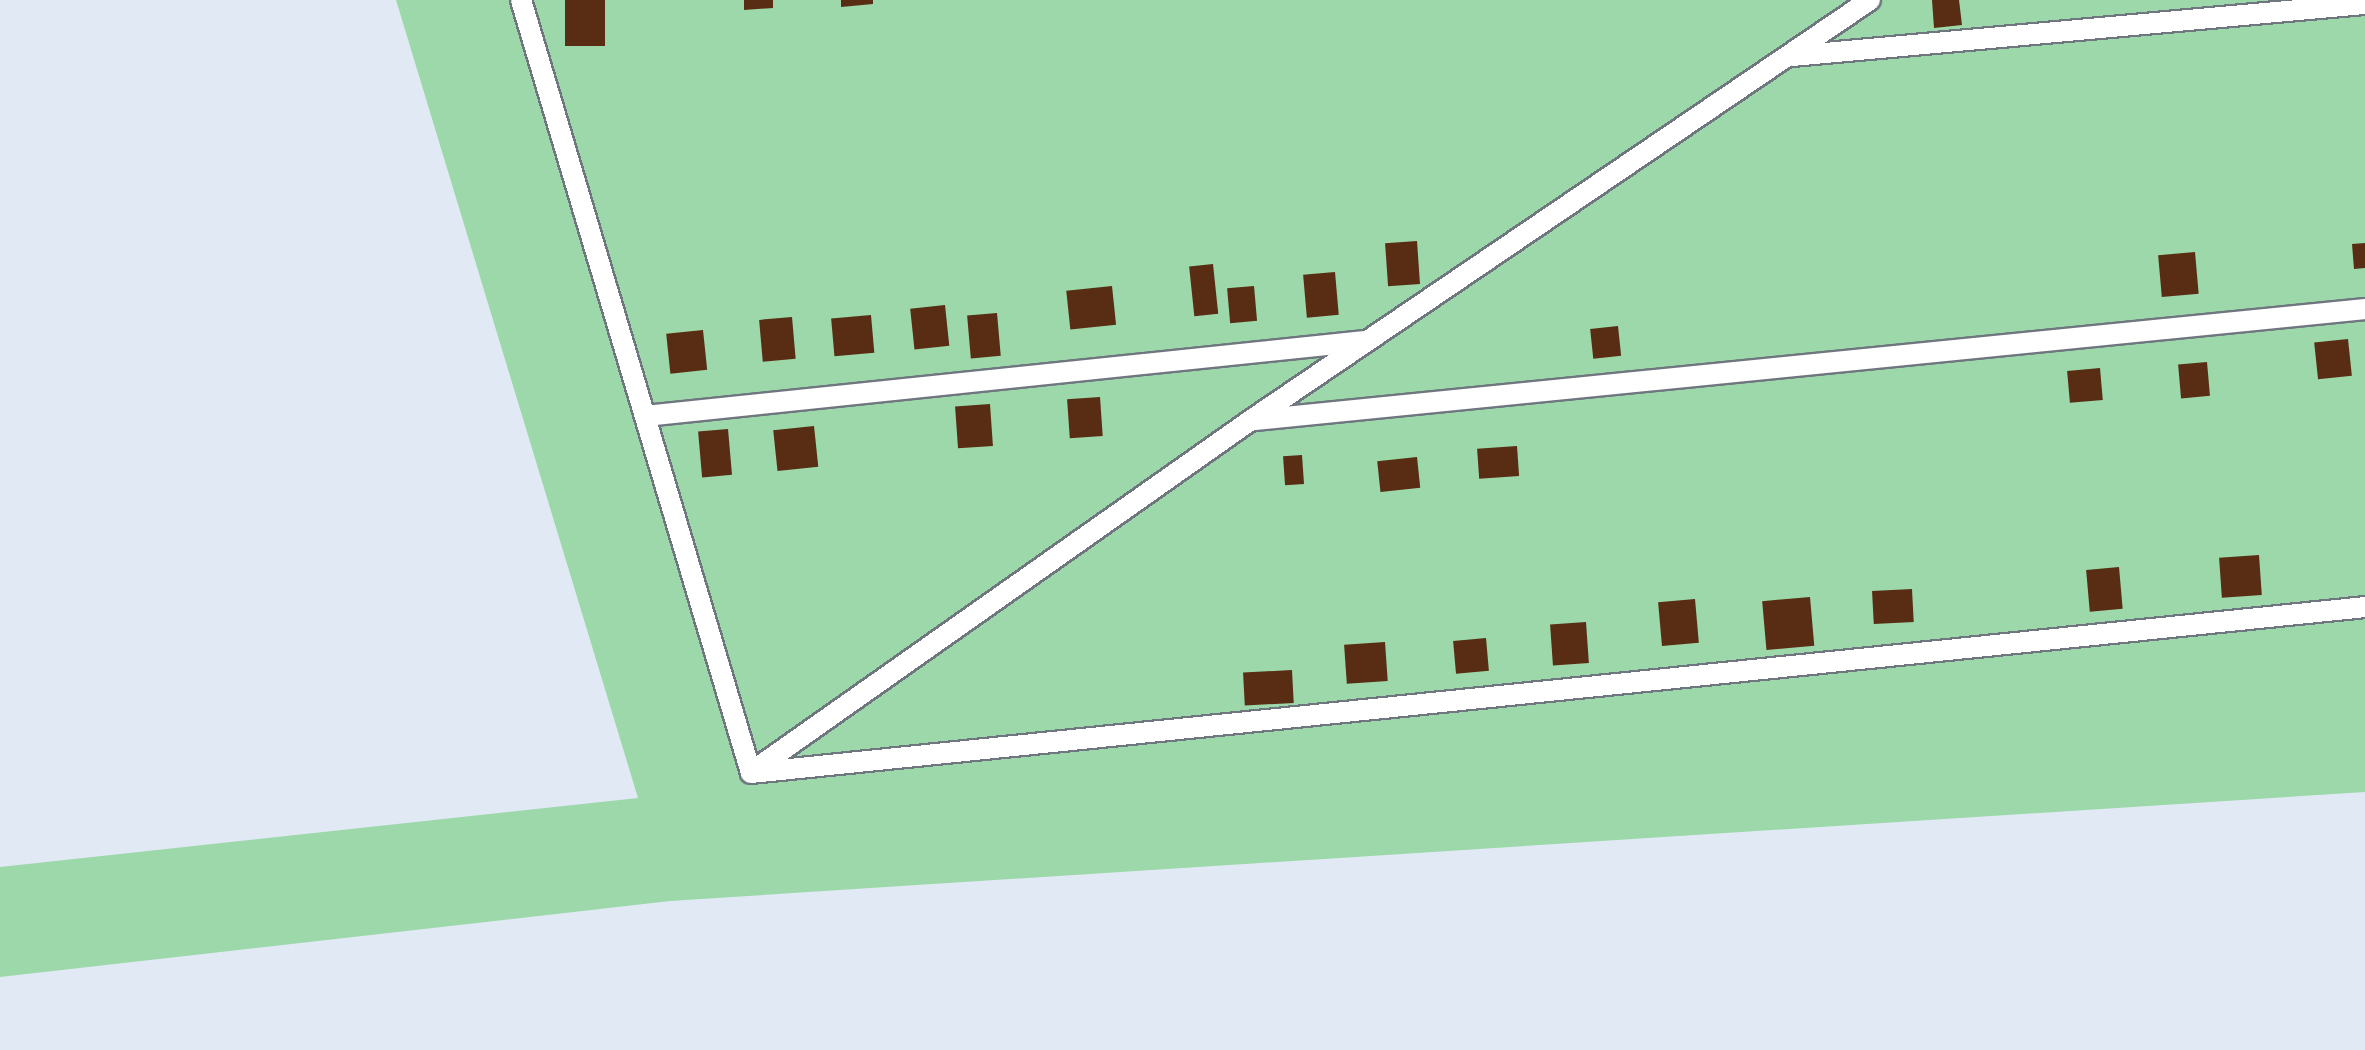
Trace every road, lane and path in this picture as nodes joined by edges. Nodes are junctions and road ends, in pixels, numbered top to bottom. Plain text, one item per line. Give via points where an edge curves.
1 (521, 0) edge
2 (1870, 0) edge
3 (2365, 4) edge
4 (1788, 56) junction
5 (2365, 309) edge
6 (1368, 341) junction
7 (645, 416) junction
8 (1251, 420) junction
9 (2365, 607) edge
10 (751, 773) junction

1 - 7 lane
2 - 4 lane
3 - 4 lane
4 - 6 lane
5 - 8 lane
6 - 7 lane
6 - 8 lane
7 - 10 lane
8 - 10 lane
9 - 10 lane

